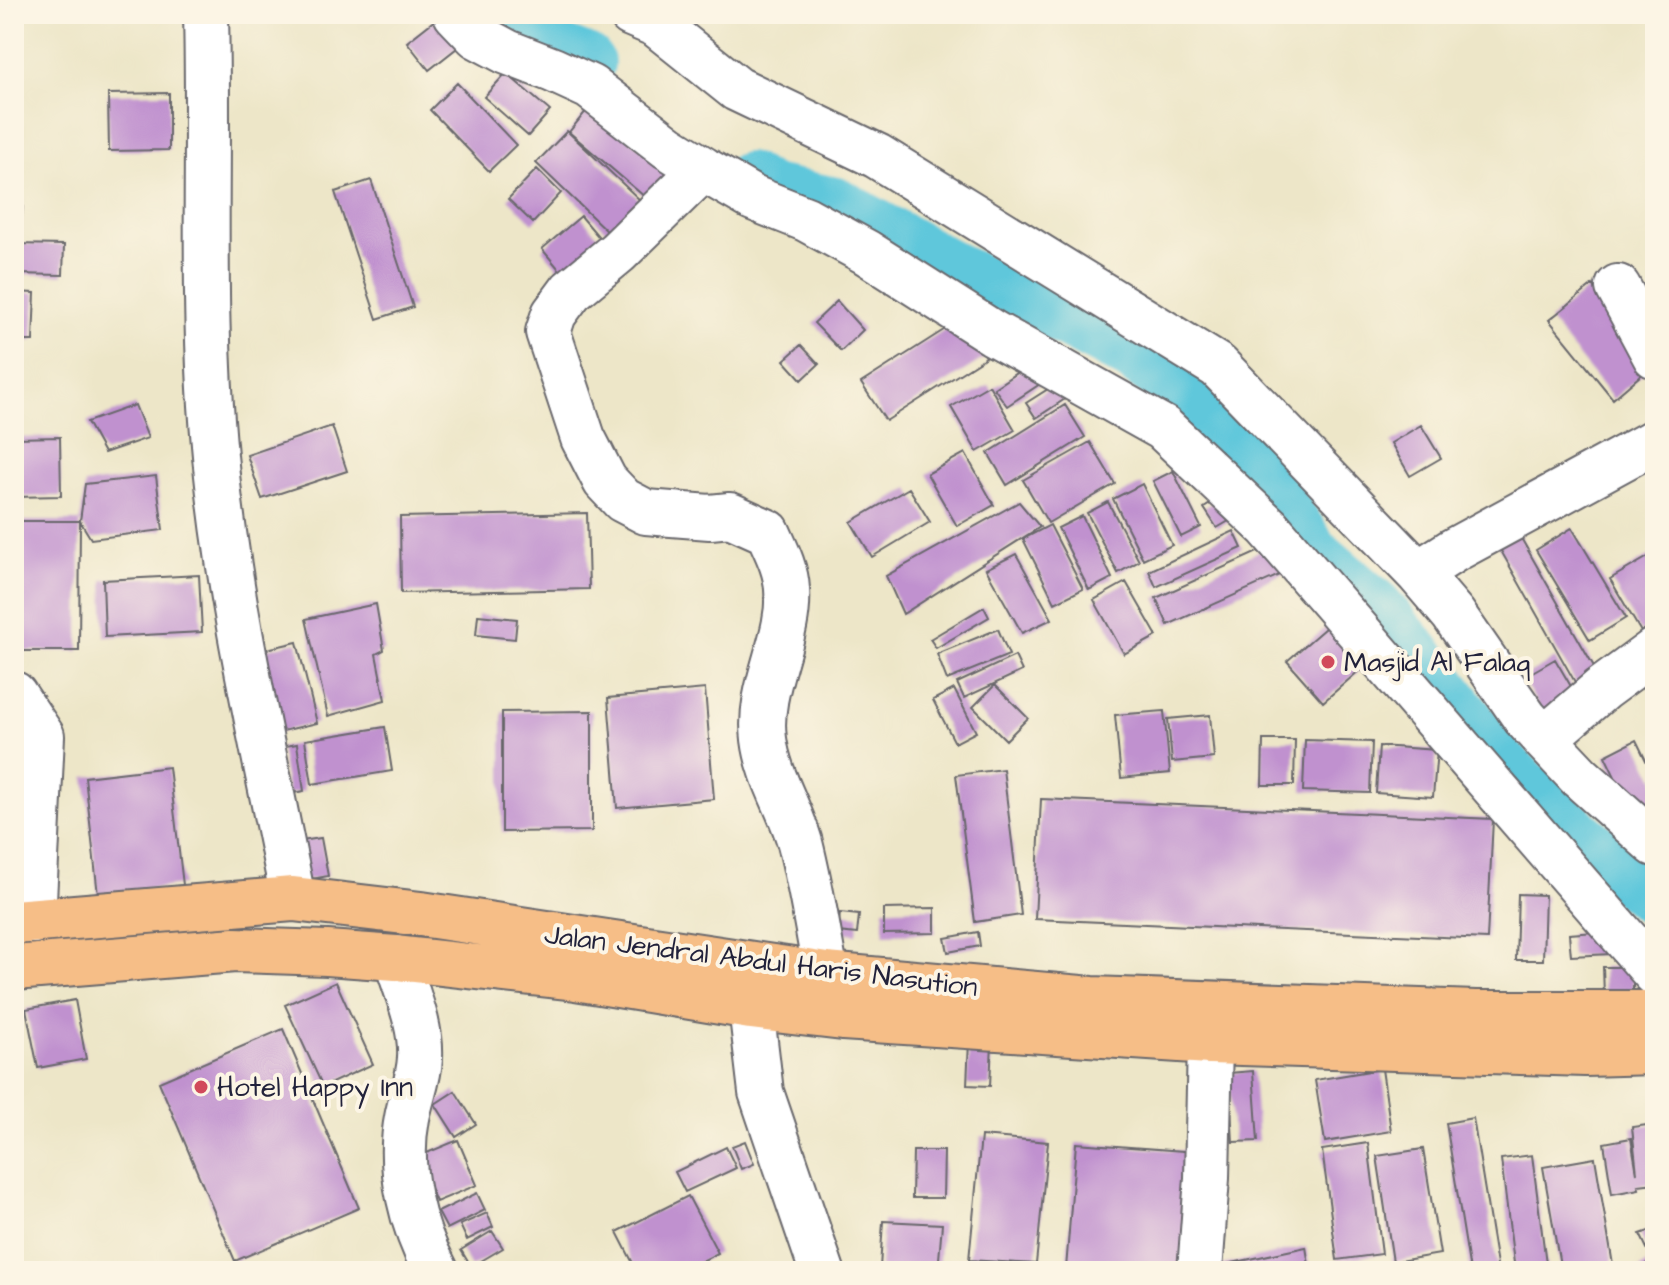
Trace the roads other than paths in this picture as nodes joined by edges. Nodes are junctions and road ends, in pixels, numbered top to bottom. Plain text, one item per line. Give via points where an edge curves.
1 (206, 14) edge
2 (456, 14) edge
3 (631, 14) edge
4 (703, 169) junction
5 (1618, 287) dead end
6 (1655, 356) edge
7 (1655, 441) edge
8 (1418, 573) junction
9 (1655, 650) edge
10 (14, 694) edge
11 (1544, 739) junction
12 (1655, 844) edge
13 (293, 899) junction
14 (23, 921) edge
15 (396, 958) junction
16 (14, 968) edge
17 (1655, 973) edge
18 (826, 975) junction
19 (751, 986) junction
20 (1655, 1013) edge
21 (1586, 1033) junction
22 (1210, 1042) junction
23 (1655, 1052) edge
24 (436, 1271) edge
25 (822, 1271) edge
26 (1200, 1271) edge

1 - 13 street via 205,249 217,475
2 - 4 street via 497,47 590,87
3 - 8 street via 657,25 737,89 877,156 1218,366
4 - 17 street via 866,252 1183,444 1268,527
4 - 18 street via 571,291 548,332 583,438 605,481 623,500 646,512 730,515 768,532 784,568 787,609 763,706 764,739 775,785 799,840
5 - 6 street
7 - 8 street
8 - 11 street
9 - 11 street
10 - 14 street via 42,736
11 - 12 street
13 - 14 highway, Jalan Jendral Abdul Haris Nasution
13 - 19 highway, Jalan Jendral Abdul Haris Nasution via 421,914
15 - 16 highway, Jalan Jendral Abdul Haris Nasution via 235,950
15 - 19 highway, Jalan Jendral Abdul Haris Nasution via 576,978
15 - 24 street via 419,1036 405,1154 411,1210
18 - 19 highway, Jalan Jendral Abdul Haris Nasution
18 - 21 highway, Jalan Jendral Abdul Haris Nasution via 1092,999 1476,1013
19 - 22 highway, Jalan Jendral Abdul Haris Nasution via 843,1018
19 - 25 street via 761,1092
20 - 21 highway, Jalan Jendral Abdul Haris Nasution
21 - 22 highway, Jalan Jendral Abdul Haris Nasution
21 - 23 highway, Jalan Jendral Abdul Haris Nasution
22 - 26 street

